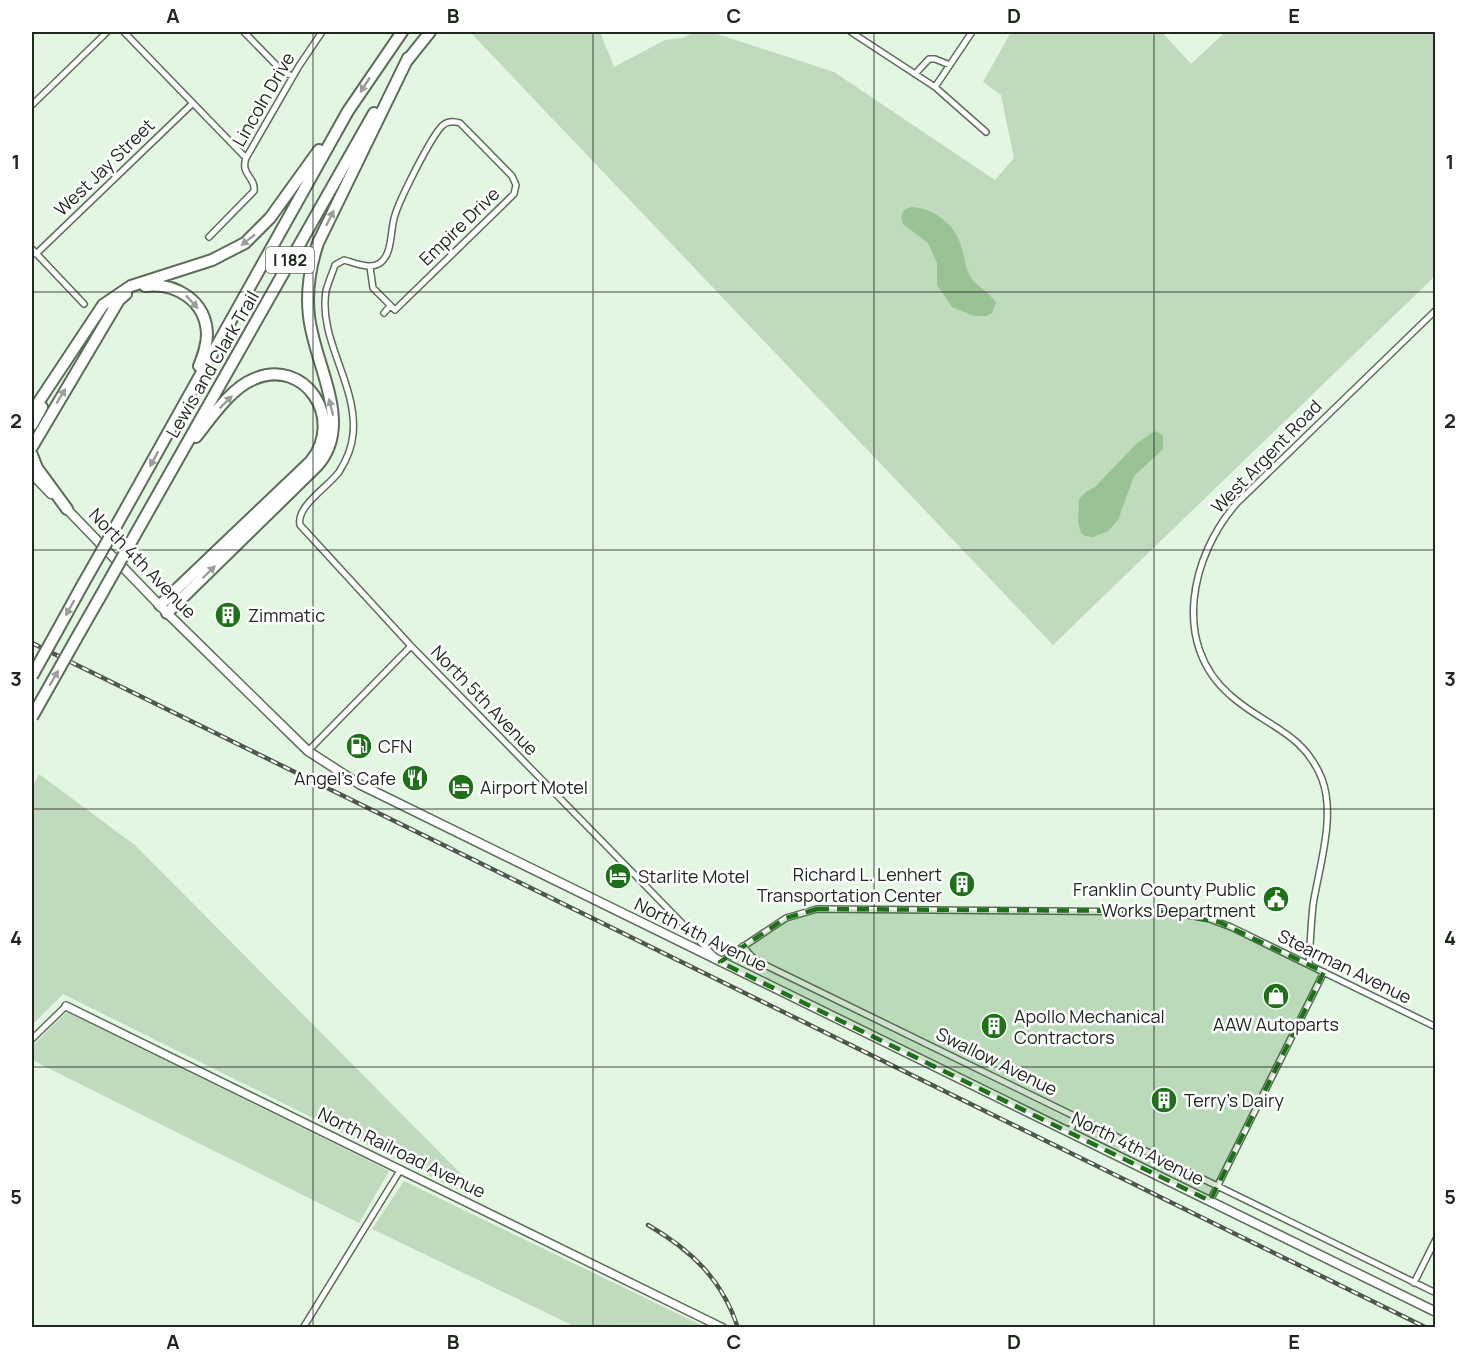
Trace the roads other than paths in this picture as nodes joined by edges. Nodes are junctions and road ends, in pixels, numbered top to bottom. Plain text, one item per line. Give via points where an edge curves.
1 (107, 32) edge
2 (124, 32) edge
3 (244, 32) edge
4 (322, 32) edge
5 (402, 32) edge
6 (430, 32) edge
7 (851, 32) edge
8 (972, 32) edge
9 (408, 58) junction
10 (950, 65) junction
11 (915, 74) junction
12 (293, 76) junction
13 (935, 87) junction
14 (193, 103) junction
15 (32, 105) edge
16 (348, 111) junction
17 (986, 132) dead end
18 (246, 158) junction
19 (209, 237) dead end
20 (34, 251) edge
21 (370, 267) junction
22 (84, 304) dead end
23 (390, 306) junction
24 (1436, 310) edge
25 (384, 313) dead end
26 (95, 316) junction
27 (182, 408) junction
28 (32, 412) edge
29 (32, 425) edge
30 (32, 446) edge
31 (32, 455) edge
32 (175, 463) junction
33 (32, 474) edge
34 (67, 509) junction
35 (164, 609) junction
36 (411, 646) junction
37 (32, 676) edge
38 (32, 717) edge
39 (308, 751) junction
40 (743, 946) junction
41 (720, 962) junction
42 (1309, 964) junction
43 (1324, 972) junction
44 (66, 1005) joint
45 (1436, 1027) edge
46 (32, 1039) edge
47 (1077, 1117) junction
48 (1069, 1132) junction
49 (401, 1169) junction
50 (1218, 1186) junction
51 (1210, 1201) junction
52 (1436, 1239) edge
53 (1414, 1283) junction
54 (1436, 1293) edge
55 (1436, 1312) edge
56 (303, 1328) edge
57 (723, 1328) edge

1 - 15 street
2 - 14 street
3 - 12 street via 284,72
4 - 12 street, Lincoln Drive
5 -> 16 highway, Lewis and Clark Trail / I 182
6 - 9 highway, Lewis and Clark Trail / I 182
7 - 11 street
8 - 10 street
9 - 32 highway, Lewis and Clark Trail / I 182
35 -> 9 highway via 328,452 334,436 334,419 310,329 310,271 318,243
10 - 11 street via 928,59
10 - 13 street
11 - 13 street
12 - 18 street, Lincoln Drive
13 - 17 street
14 - 18 street
14 - 20 street, West Jay Street
16 -> 26 highway via 270,218 245,243 221,256 130,286
16 - 27 highway, Lewis and Clark Trail / I 182
18 - 19 street, Lincoln Drive via 246,172 255,191
20 - 22 street
21 - 23 street via 373,288
21 - 23 street, Empire Drive via 386,256 395,214 428,146 443,125 460,123 512,176 516,190 395,310
21 - 36 street, North 5th Avenue via 344,260 335,265 326,289 327,322 354,423 348,454 334,477 301,512 300,525
23 - 25 street
24 - 42 street, West Argent Road via 1237,503 1213,537 1196,584 1195,634 1208,670 1236,700 1297,741 1323,781 1327,815 1312,914
26 - 28 highway
26 - 29 highway
30 -> 27 highway via 119,300 145,286 169,286 184,293 204,319 205,352
27 -> 37 highway, Lewis and Clark Trail / I 182, bridge
31 - 34 highway
32 -> 35 highway via 216,412 255,378 279,375 295,380 309,389 322,410 324,434 314,457
38 -> 32 highway, Lewis and Clark Trail / I 182, bridge
33 - 34 main road, North 4th Avenue
34 - 35 main road, North 4th Avenue
35 - 39 main road, North 4th Avenue
36 - 39 street
36 - 41 street, North 5th Avenue
39 - 41 main road, North 4th Avenue via 359,784
40 - 41 street, Stearman Avenue
40 - 42 street, Stearman Avenue via 786,918 817,909 1168,912 1219,922
40 - 47 street, Swallow Avenue via 759,962
41 - 48 main road, North 4th Avenue
42 - 43 street, Stearman Avenue
43 - 45 street, Stearman Avenue
43 - 50 street
44 - 46 street
44 - 49 street, North Railroad Avenue
47 - 48 street
47 - 50 street, Swallow Avenue
48 - 51 main road, North 4th Avenue
49 - 56 street
49 - 57 street, North Railroad Avenue
50 - 51 street
50 - 53 street, Swallow Avenue
51 - 55 main road, North 4th Avenue
52 - 53 street
53 - 54 street, Swallow Avenue

